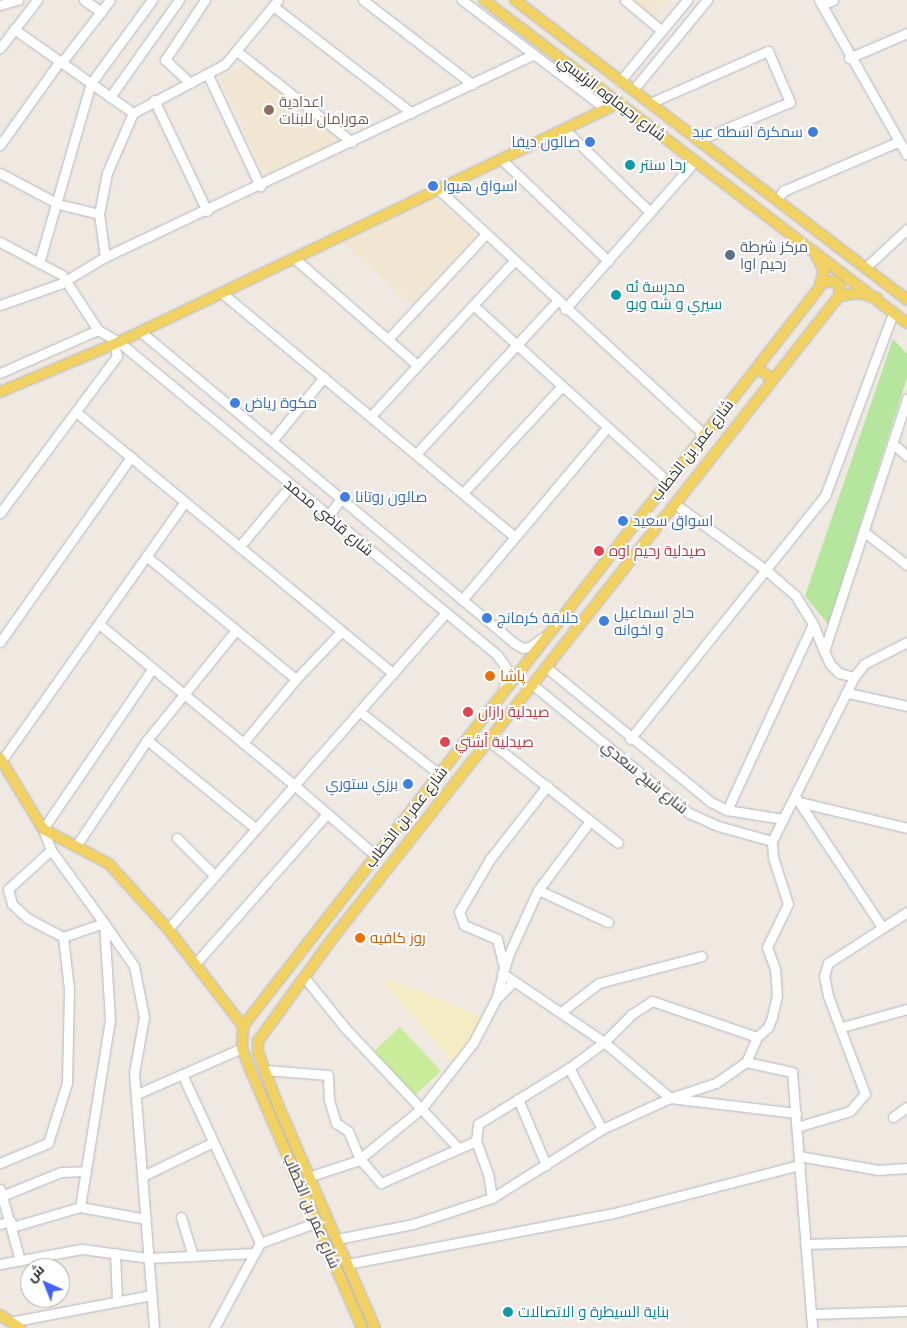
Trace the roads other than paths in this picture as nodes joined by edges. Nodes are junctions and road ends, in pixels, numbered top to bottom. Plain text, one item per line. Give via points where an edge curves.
1 (18, 0) edge
2 (37, 0) edge
3 (84, 0) edge
4 (110, 0) edge
5 (152, 0) edge
6 (179, 0) edge
7 (205, 0) edge
8 (363, 0) edge
9 (462, 0) edge
10 (484, 0) edge
11 (625, 0) edge
12 (687, 0) edge
13 (707, 0) edge
14 (833, 0) edge
15 (521, 2) edge
16 (821, 2) edge
17 (276, 3) edge
18 (0, 5) edge
19 (101, 12) junction
20 (14, 29) junction
21 (662, 30) junction
22 (907, 33) edge
23 (0, 48) edge
24 (238, 52) junction
25 (533, 55) junction
26 (849, 58) junction
27 (61, 62) junction
28 (629, 70) junction
29 (208, 75) junction
30 (642, 78) junction
31 (620, 81) junction
32 (91, 83) junction
33 (190, 83) junction
34 (472, 84) junction
35 (633, 90) junction
36 (110, 97) junction
37 (154, 100) junction
38 (619, 103) junction
39 (650, 103) junction
40 (606, 109) junction
41 (132, 113) junction
42 (412, 113) junction
43 (564, 129) junction
44 (699, 140) junction
45 (352, 142) junction
46 (898, 142) junction
47 (0, 145) edge
48 (716, 153) junction
49 (907, 155) edge
50 (501, 159) junction
51 (695, 161) junction
52 (704, 168) junction
53 (737, 169) junction
54 (0, 173) edge
55 (726, 184) junction
56 (260, 186) junction
57 (438, 189) junction
58 (777, 200) junction
59 (58, 204) junction
60 (207, 211) junction
61 (650, 212) junction
62 (99, 214) junction
63 (907, 229) edge
64 (485, 235) junction
65 (3, 246) edge
66 (814, 251) junction
67 (105, 257) junction
68 (294, 258) junction
69 (514, 261) junction
70 (608, 261) junction
71 (39, 263) junction
72 (866, 267) junction
73 (68, 280) junction
74 (822, 284) junction
75 (222, 293) junction
76 (840, 296) junction
77 (876, 298) junction
78 (907, 300) edge
79 (557, 301) junction
80 (0, 305) edge
81 (473, 305) junction
82 (566, 309) junction
83 (893, 313) junction
84 (907, 323) edge
85 (98, 330) junction
86 (141, 332) junction
87 (388, 339) junction
88 (116, 343) junction
89 (517, 345) junction
90 (417, 365) junction
91 (757, 368) junction
92 (0, 373) edge
93 (324, 377) junction
94 (773, 379) junction
95 (562, 386) junction
96 (0, 392) edge
97 (907, 398) edge
98 (76, 412) junction
99 (371, 416) junction
100 (606, 429) junction
101 (704, 435) junction
102 (272, 441) junction
103 (892, 443) junction
104 (416, 454) junction
105 (907, 456) edge
106 (131, 457) junction
107 (668, 482) junction
108 (291, 484) junction
109 (463, 493) junction
110 (341, 499) junction
111 (184, 503) junction
112 (675, 504) junction
113 (0, 513) edge
114 (328, 516) junction
115 (863, 531) junction
116 (514, 536) junction
117 (621, 542) junction
118 (239, 547) junction
119 (636, 554) junction
120 (146, 556) junction
121 (907, 565) edge
122 (766, 570) junction
123 (462, 600) junction
124 (446, 613) junction
125 (99, 624) junction
126 (813, 624) junction
127 (236, 630) junction
128 (552, 631) junction
129 (340, 633) junction
130 (0, 642) edge
131 (907, 642) edge
132 (824, 651) junction
133 (152, 668) junction
134 (547, 668) junction
135 (393, 673) junction
136 (854, 678) junction
137 (296, 679) junction
138 (533, 685) junction
139 (183, 692) junction
140 (848, 694) junction
141 (494, 704) junction
142 (907, 706) edge
143 (359, 711) junction
144 (630, 739) junction
145 (147, 740) junction
146 (489, 741) junction
147 (243, 743) junction
148 (1, 759) edge
149 (440, 774) junction
150 (294, 784) junction
151 (547, 786) junction
152 (797, 799) junction
153 (727, 810) junction
154 (327, 814) junction
155 (783, 819) junction
156 (404, 820) junction
157 (590, 821) junction
158 (255, 828) junction
159 (907, 828) edge
160 (43, 829) junction
161 (419, 830) junction
162 (177, 838) dead end
163 (772, 841) junction
164 (618, 843) dead end
165 (76, 846) junction
166 (50, 850) junction
167 (376, 856) junction
168 (214, 875) junction
169 (350, 888) junction
170 (538, 890) junction
171 (365, 899) junction
172 (907, 912) edge
173 (608, 922) dead end
174 (104, 923) junction
175 (882, 927) junction
176 (168, 929) junction
177 (63, 937) junction
178 (497, 939) junction
179 (513, 945) junction
180 (702, 956) dead end
181 (195, 964) junction
182 (503, 970) junction
183 (304, 977) junction
184 (514, 981) junction
185 (496, 999) junction
186 (907, 1009) edge
187 (561, 1012) junction
188 (243, 1026) junction
189 (842, 1027) junction
190 (757, 1037) junction
191 (604, 1042) junction
192 (242, 1048) junction
193 (746, 1062) junction
194 (569, 1068) junction
195 (265, 1070) junction
196 (182, 1074) junction
197 (137, 1094) junction
198 (670, 1098) junction
199 (518, 1099) junction
200 (907, 1107) edge
201 (422, 1108) junction
202 (796, 1113) junction
203 (893, 1117) dead end
204 (797, 1127) junction
205 (602, 1129) junction
206 (476, 1141) junction
207 (213, 1142) junction
208 (458, 1148) junction
209 (360, 1159) junction
210 (800, 1161) junction
211 (0, 1164) edge
212 (546, 1165) junction
213 (907, 1168) edge
214 (86, 1171) junction
215 (143, 1176) junction
216 (308, 1177) junction
217 (2, 1192) edge
218 (492, 1198) junction
219 (80, 1207) junction
220 (181, 1217) dead end
221 (146, 1219) junction
222 (317, 1222) junction
223 (0, 1224) edge
224 (12, 1224) junction
225 (337, 1239) junction
226 (907, 1241) edge
227 (260, 1243) junction
228 (806, 1244) junction
229 (115, 1252) junction
230 (255, 1253) junction
231 (193, 1256) junction
232 (31, 1258) edge
233 (149, 1258) junction
234 (20, 1260) joint
235 (0, 1264) edge
236 (347, 1264) junction
237 (151, 1295) junction
238 (117, 1301) junction
239 (907, 1311) edge
240 (811, 1314) junction
241 (0, 1315) edge
242 (10, 1322) junction
243 (20, 1328) edge
244 (154, 1328) edge
245 (214, 1328) edge
246 (362, 1328) edge
247 (375, 1328) edge
248 (812, 1328) edge

1 - 18 street
2 - 20 street
3 - 19 street
4 - 19 street
5 - 32 street
6 - 36 street
7 - 33 street via 164,60
8 - 34 street
9 - 25 street
10 - 38 main road, شارع رحيماوه الرئيسي
11 - 21 street
12 - 21 street
13 - 30 street
14 - 16 street
15 - 31 main road, شارع رحيماوه الرئيسي
16 - 26 street
17 - 24 street
17 - 42 street
19 - 27 street
20 - 23 street
20 - 27 street
21 - 28 street
22 - 26 street
24 - 29 street
24 - 45 street
25 - 34 street
25 - 40 street
26 - 46 street
27 - 32 street
27 - 47 street
28 - 30 street
28 - 31 street
29 - 33 street
29 - 56 street
30 - 35 street
31 - 35 main road, شارع رحيماوه الرئيسي
32 - 36 street
32 - 59 street
33 - 37 street
34 - 42 street
35 - 39 main road, شارع رحيماوه الرئيسي
36 - 41 street
37 - 41 street
37 - 60 street
38 - 40 main road
38 - 51 main road, شارع رحيماوه الرئيسي
39 - 44 main road, شارع رحيماوه الرئيسي
39 - 44 street via 768,52 790,102
40 - 43 main road
41 - 62 street via 107,173
42 - 45 street
43 - 50 main road
43 - 61 street
44 - 48 main road, شارع رحيماوه الرئيسي
45 - 56 street
46 - 49 street
46 - 58 street via 783,191
48 - 52 main road via 717,167
48 - 53 main road, شارع رحيماوه الرئيسي
50 - 57 main road
50 - 70 street
51 - 52 main road, شارع رحيماوه الرئيسي
51 - 61 street
52 - 55 main road, شارع رحيماوه الرئيسي
53 - 55 main road via 722,174
53 - 58 main road, شارع رحيماوه الرئيسي
54 - 59 street
55 - 66 main road, شارع رحيماوه الرئيسي
56 - 60 street
57 - 64 street
57 - 68 main road
58 - 72 main road, شارع رحيماوه الرئيسي
59 - 62 street
59 - 71 street
60 - 67 street
61 - 70 street
62 - 67 street
63 - 72 street
64 - 69 street
64 - 87 street
65 - 71 street
66 - 74 main road via 823,265
66 - 77 main road, شارع رحيماوه الرئيسي
67 - 73 street
68 - 75 main road
68 - 87 street
69 - 79 street
69 - 81 street
70 - 82 street
71 - 73 street
72 - 78 main road, شارع رحيماوه الرئيسي
73 - 80 street
73 - 85 street via 87,318
74 - 76 main road via 834,281 840,286
74 - 91 main road, شارع عمر بن الخطاب
75 - 86 main road
75 - 93 street
76 - 77 main road via 858,292
76 - 94 main road, شارع عمر بن الخطاب
77 - 83 main road, شارع رحيماوه الرئيسي
79 - 82 street
79 - 89 street
81 - 89 street
81 - 90 street
82 - 101 street
83 - 84 main road, شارع رحيماوه الرئيسي
83 - 122 street via 825,496
85 - 88 street, شارع قاضي محمد
85 - 92 street
86 - 88 main road
86 - 102 street, شارع قاضي محمد
87 - 90 street
88 - 96 main road
88 - 98 street via 117,356
88 - 108 street, شارع قاضي محمد
89 - 95 street
89 - 104 street
90 - 99 street
91 - 94 main road
91 - 101 main road, شارع عمر بن الخطاب
93 - 99 street
93 - 102 street
94 - 112 main road, شارع عمر بن الخطاب
95 - 100 street
95 - 109 street
97 - 103 street
98 - 106 street
98 - 113 street
99 - 104 street
100 - 107 street
100 - 116 street
101 - 107 main road, شارع عمر بن الخطاب
102 - 110 street, شارع قاضي محمد
103 - 105 street
103 - 115 street
104 - 109 street
106 - 111 street
106 - 130 street
107 - 117 main road, شارع عمر بن الخطاب
108 - 114 street, شارع قاضي محمد
108 - 118 street
109 - 116 street
110 - 114 street
110 - 123 street, شارع قاضي محمد
111 - 118 street
111 - 120 street
112 - 119 main road, شارع عمر بن الخطاب
112 - 122 street
114 - 124 street, شارع قاضي محمد
115 - 121 street
115 - 132 street
116 - 123 street
117 - 119 main road
117 - 128 main road, شارع عمر بن الخطاب
118 - 129 street
119 - 134 main road, شارع عمر بن الخطاب
120 - 125 street
120 - 127 street
122 - 126 street via 795,595
122 - 144 street
123 - 128 street, شارع قاضي محمد via 523,648 538,643
124 - 135 street
124 - 141 street, شارع قاضي محمد via 506,665 507,681
125 - 133 street
125 - 148 street
126 - 132 street
126 - 153 street
127 - 137 street
127 - 139 street
128 - 141 main road, شارع عمر بن الخطاب
129 - 135 street
129 - 137 street
131 - 136 street via 864,664
132 - 136 street via 830,664 840,673
133 - 139 street
133 - 160 street
134 - 138 main road, شارع عمر بن الخطاب
134 - 144 street, شارع شيخ سعدي
135 - 143 street
136 - 140 street
137 - 147 street
138 - 146 main road, شارع عمر بن الخطاب
138 - 163 street, شارع شيخ سعدي via 690,813 718,826
139 - 145 street
139 - 147 street
140 - 142 street
140 - 152 street
141 - 149 main road, شارع عمر بن الخطاب
143 - 149 street
143 - 150 street
144 - 153 street, شارع شيخ سعدي
145 - 158 street
145 - 165 street
146 - 151 street
146 - 161 main road, شارع عمر بن الخطاب
147 - 150 street
148 - 160 main road
149 - 156 main road, شارع عمر بن الخطاب
150 - 154 street
150 - 158 street
151 - 157 street
151 - 178 street via 490,859 460,912 464,925
152 - 155 street
152 - 159 street
152 - 175 street
153 - 155 street, شارع شيخ سعدي
154 - 167 street
154 - 181 street
155 - 163 street
156 - 161 main road
156 - 167 main road, شارع عمر بن الخطاب
157 - 164 street
157 - 170 street
158 - 168 street
160 - 165 main road
160 - 166 street
161 - 171 main road, شارع عمر بن الخطاب
162 - 168 street
163 - 190 street via 788,904 785,915 768,940 777,996 768,1028
165 - 176 main road via 109,864
166 - 174 street
166 - 177 street via 8,889 12,904 27,918
167 - 169 main road, شارع عمر بن الخطاب
168 - 176 street
169 - 171 main road
169 - 188 main road, شارع عمر بن الخطاب
170 - 173 street
170 - 179 street
171 - 183 main road, شارع عمر بن الخطاب
172 - 175 street
174 - 177 street
174 - 197 street via 134,966 140,995 144,1017 134,1073
174 - 214 street via 110,1020
175 - 189 street via 828,963 824,976 828,996
176 - 181 main road
177 - 211 street via 70,1027 70,1055 64,1092 48,1143
178 - 179 street
178 - 182 street
179 - 182 street
180 - 187 street via 599,983
181 - 188 main road
182 - 184 street
182 - 185 street
183 - 195 main road, شارع عمر بن الخطاب via 258,1041
183 - 201 street via 346,1029
184 - 185 street
184 - 187 street
185 - 201 street via 474,1043
186 - 189 street
187 - 191 street
188 - 192 main road, شارع عمر بن الخطاب
189 - 204 street via 864,1094 850,1111
190 - 191 street via 652,1001 632,1014
190 - 193 street
191 - 194 street
191 - 198 street
192 - 196 street
192 - 222 main road, شارع عمر بن الخطاب
193 - 198 street via 716,1083
193 - 202 street via 792,1072
194 - 199 street
194 - 205 street
195 - 209 street via 328,1075 329,1100 336,1123 348,1131
195 - 216 main road, شارع عمر بن الخطاب
196 - 197 street
196 - 207 street
197 - 215 street
198 - 202 street
198 - 205 street
199 - 206 street via 478,1124
199 - 212 street
200 - 203 street
201 - 208 street
201 - 209 street
202 - 204 street
204 - 210 street
205 - 212 street
206 - 208 street
206 - 218 street via 488,1174
207 - 215 street
207 - 227 street
208 - 209 street via 381,1183
209 - 216 street
210 - 213 street via 878,1170
210 - 228 street
210 - 236 street via 610,1214
212 - 218 street
214 - 217 street via 61,1172
214 - 219 street
215 - 221 street
216 - 225 main road, شارع عمر بن الخطاب
217 - 224 street
218 - 225 street via 414,1224
219 - 221 street
219 - 224 street
220 - 231 street
221 - 233 street
222 - 227 street
222 - 246 main road, شارع عمر بن الخطاب
223 - 224 street
224 - 234 street
225 - 236 main road, شارع عمر بن الخطاب
226 - 228 street
227 - 230 street
228 - 240 street
229 - 232 street via 82,1249
229 - 233 street
229 - 238 street
230 - 231 street
230 - 245 street
231 - 233 street
233 - 237 street
234 - 235 street
236 - 247 main road, شارع عمر بن الخطاب
237 - 238 street
237 - 244 street
238 - 242 street
239 - 240 street
240 - 248 street
241 - 242 main road
242 - 243 main road

